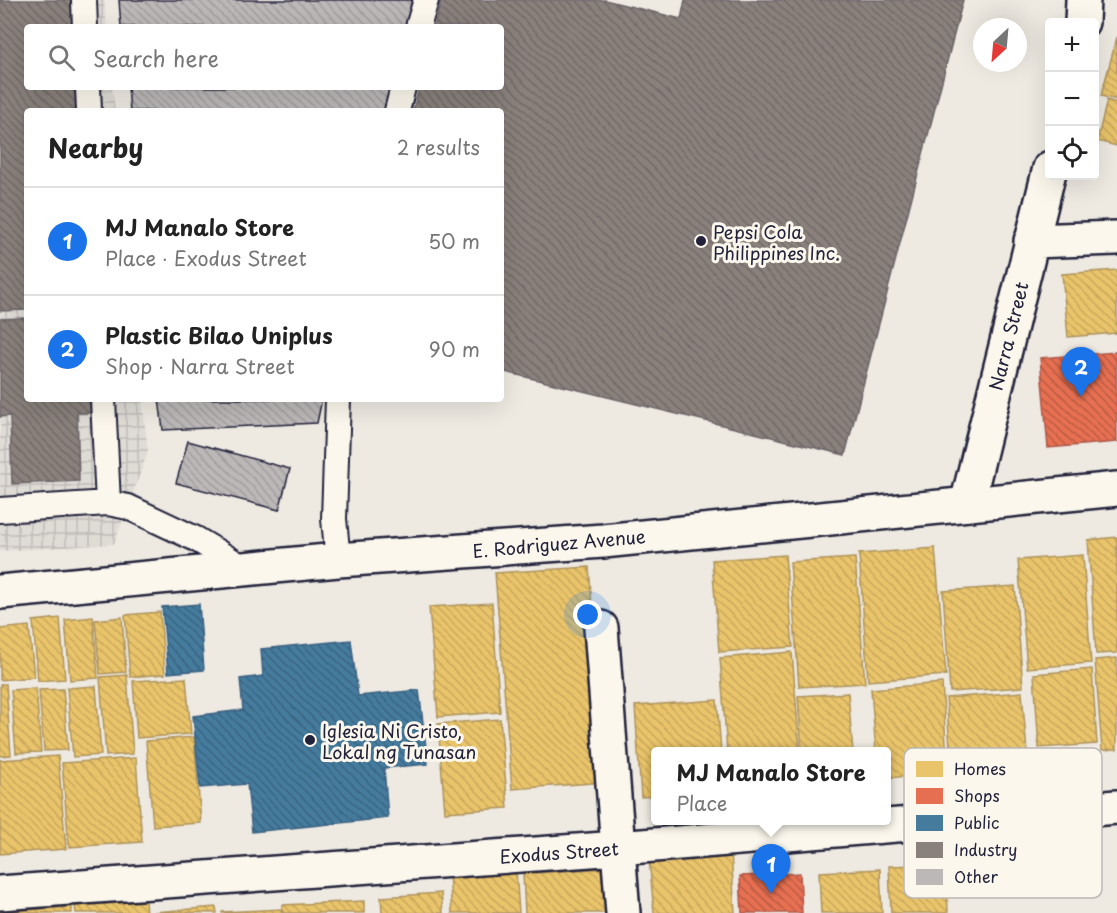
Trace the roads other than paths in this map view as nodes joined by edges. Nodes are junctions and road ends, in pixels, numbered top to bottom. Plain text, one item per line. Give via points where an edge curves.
1 (84, 0) edge
2 (426, 0) edge
3 (1083, 0) edge
4 (1082, 18) edge
5 (85, 24) edge
6 (419, 24) edge
7 (88, 90) edge
8 (402, 90) edge
9 (89, 108) edge
10 (398, 108) edge
11 (1047, 180) edge
12 (1117, 238) edge
13 (1031, 242) junction
14 (103, 402) edge
15 (338, 402) edge
16 (1117, 489) edge
17 (108, 503) junction
18 (967, 504) junction
19 (0, 510) edge
20 (338, 560) junction
21 (244, 568) junction
22 (0, 592) edge
23 (601, 628) dead end
24 (1117, 807) edge
25 (1102, 808) edge
26 (904, 825) edge
27 (618, 848) junction
28 (0, 893) edge
29 (623, 913) edge

1 - 5 lane
2 - 6 lane
3 - 4 street
7 - 9 lane
8 - 10 lane
11 - 13 street, Narra Street
12 - 13 street
13 - 18 street, Narra Street
14 - 17 lane
15 - 20 lane via 334,519
16 - 18 street, E. Rodriguez Avenue
17 - 19 lane
17 - 21 lane via 128,507 196,539
18 - 20 street, E. Rodriguez Avenue via 603,541
20 - 21 street, E. Rodriguez Avenue
21 - 22 street, E. Rodriguez Avenue
23 - 27 street
24 - 25 street, Exodus Street
26 - 27 street, Exodus Street
27 - 28 street, Exodus Street
27 - 29 street

